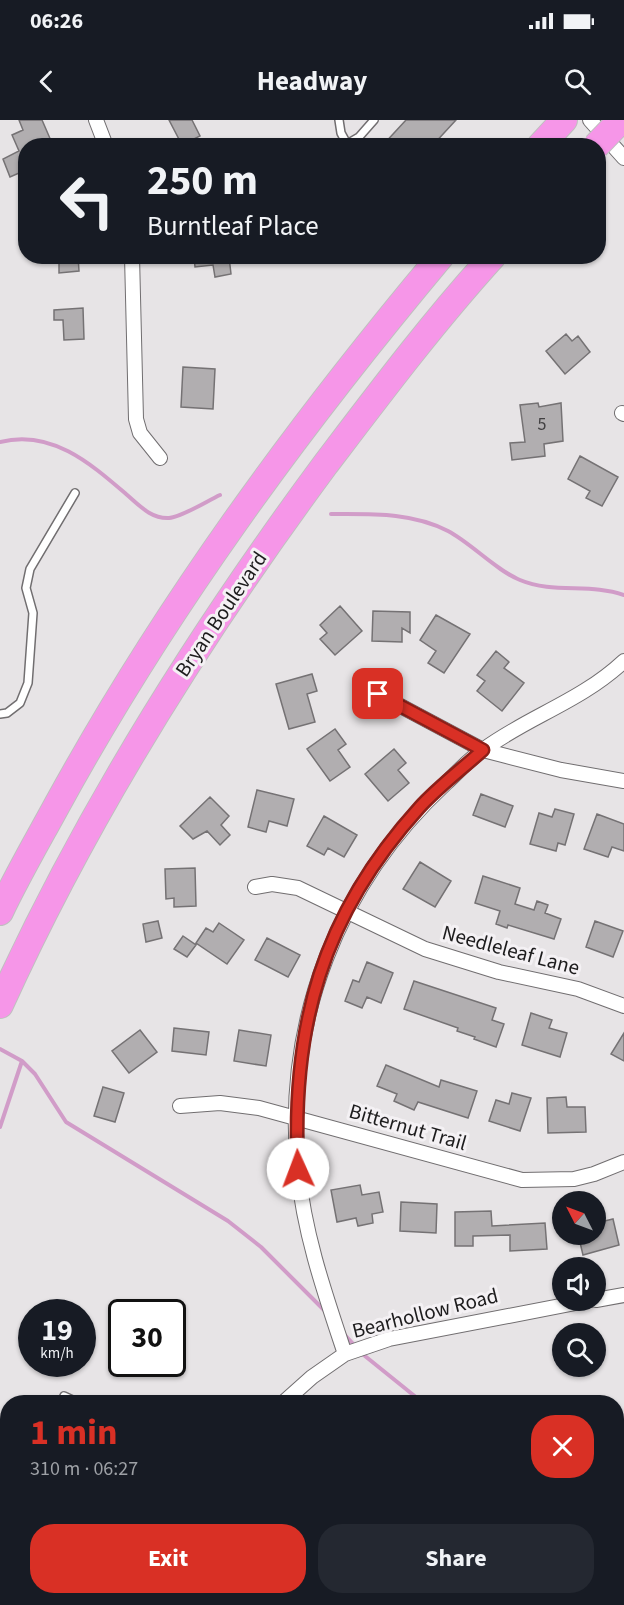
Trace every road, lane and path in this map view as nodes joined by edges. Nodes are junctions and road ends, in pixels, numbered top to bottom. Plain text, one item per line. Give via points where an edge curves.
1 (96, 120) edge
2 (339, 120) edge
3 (374, 120) edge
4 (590, 120) edge
5 (621, 120) edge
6 (103, 138) edge
7 (344, 138) edge
8 (358, 138) edge
9 (604, 138) edge
10 (624, 158) edge
11 (132, 264) edge
12 (434, 264) edge
13 (486, 264) edge
14 (160, 458) dead end
15 (75, 493) dead end
16 (624, 661) edge
17 (378, 694) dead end
18 (0, 714) edge
19 (483, 750) junction
20 (624, 781) edge
21 (255, 887) dead end
22 (347, 911) junction
23 (0, 912) edge
24 (0, 1005) edge
25 (624, 1006) edge
26 (180, 1106) dead end
27 (296, 1118) junction
28 (624, 1161) edge
29 (624, 1295) edge
30 (606, 1298) edge
31 (552, 1308) edge
32 (345, 1354) junction
33 (292, 1395) edge

1 - 6 street
2 - 7 lane
3 - 8 lane
4 - 10 street
5 - 9 highway, bridge
11 - 14 street via 136,419 140,433
12 - 23 highway, Bryan Boulevard via 335,385 197,575 104,723
13 - 24 highway, Bryan Boulevard via 380,392 248,571 172,686 103,803 27,945
15 - 18 lane via 30,569 26,588 33,613 28,683 20,703
16 - 19 street via 581,694
17 - 19 street
19 - 20 street
19 - 22 street via 420,807 380,856
21 - 22 street, Needleleaf Lane via 272,884 298,888
22 - 25 street, Needleleaf Lane via 425,949 499,972 578,989
22 - 27 street via 322,966 306,1023
26 - 27 street, Bitternut Trail via 220,1103
27 - 28 street, Bitternut Trail via 522,1180 574,1179
27 - 32 street via 302,1201 319,1275
29 - 30 street, Bearhollow Road
31 - 32 street, Bearhollow Road via 419,1332
32 - 33 street, Bearhollow Road

